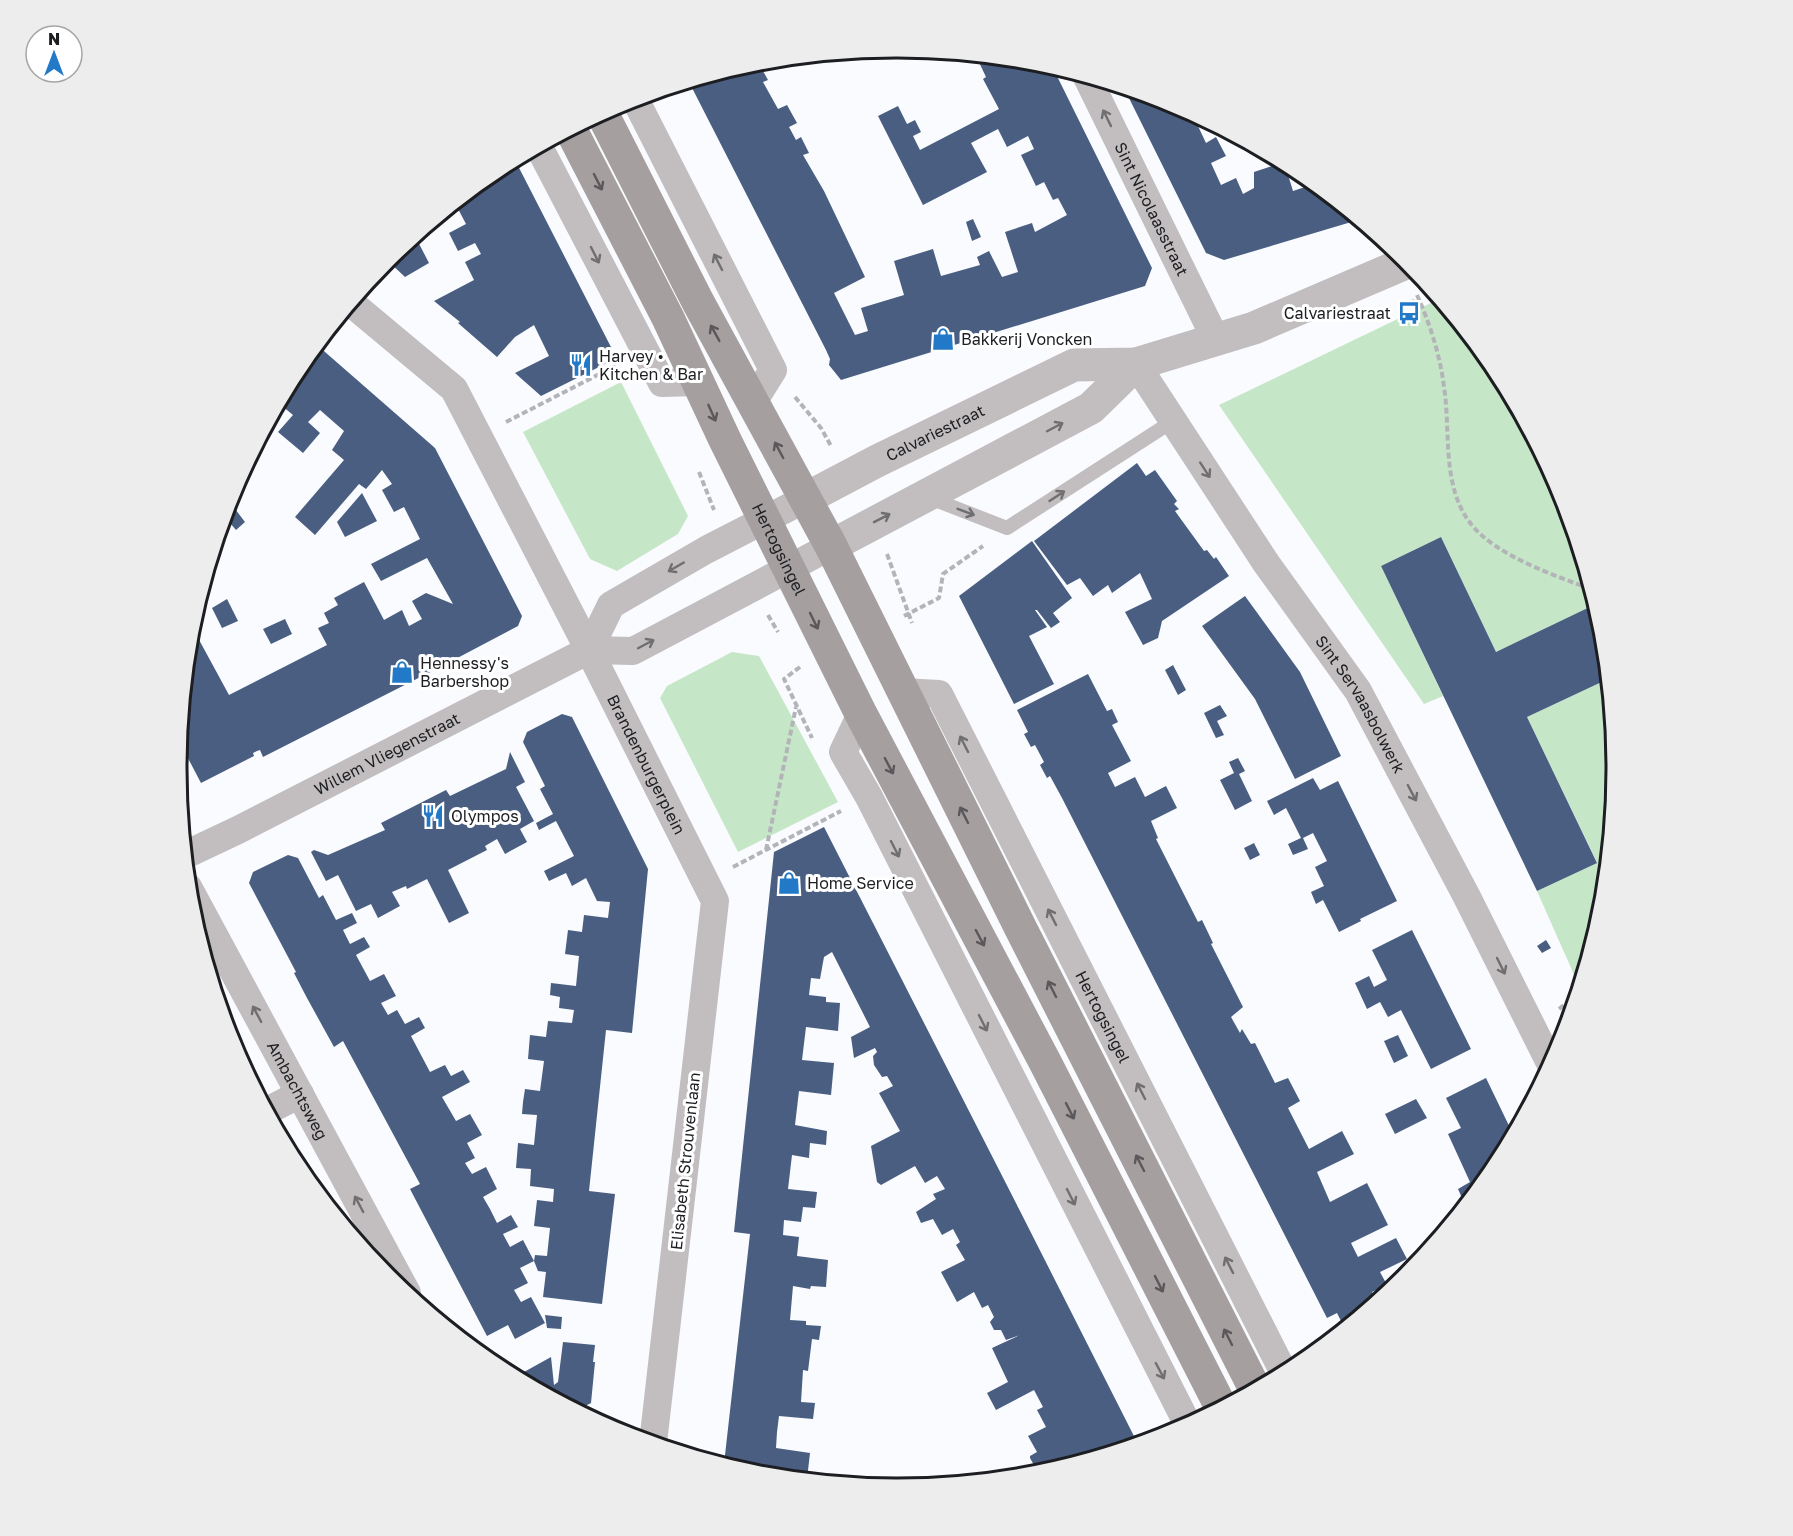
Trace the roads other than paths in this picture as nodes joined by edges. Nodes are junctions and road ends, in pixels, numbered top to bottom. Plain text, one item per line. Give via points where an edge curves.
1 (1092, 86) edge
2 (638, 108) edge
3 (606, 121) edge
4 (574, 137) edge
5 (542, 154) edge
6 (1398, 266) edge
7 (357, 308) edge
8 (1216, 340) junction
9 (1137, 364) junction
10 (698, 382) junction
11 (753, 402) junction
12 (1173, 421) junction
13 (925, 496) junction
14 (805, 499) junction
15 (764, 520) junction
16 (831, 546) junction
17 (788, 568) junction
18 (589, 650) junction
19 (902, 692) junction
20 (861, 714) junction
21 (192, 852) edge
22 (706, 881) joint
23 (203, 914) edge
24 (1546, 1054) edge
25 (300, 1094) junction
26 (274, 1108) edge
27 (394, 1269) edge
28 (1280, 1365) edge
29 (1251, 1382) edge
30 (1217, 1400) edge
31 (1183, 1416) edge
32 (654, 1434) edge

8 -> 1 street, Sint Nicolaasstraat
11 -> 2 street via 773,370
11 -> 3 main road, Hertogsingel
4 -> 10 main road, Hertogsingel
5 -> 10 street via 662,383
6 - 8 street, Calvariestraat via 1254,328
7 - 18 street, Brandenburgerplein via 454,389
8 - 9 street, Calvariestraat
9 - 12 street, Sint Servaasbolwerk
13 -> 9 street, Calvariestraat via 1091,408
9 - 14 street, Calvariestraat via 1074,365
10 -> 15 main road, Hertogsingel
14 -> 11 main road, Hertogsingel
13 -> 12 lane via 1008,528
12 -> 24 street, Sint Servaasbolwerk via 1266,563 1358,691
16 -> 13 street, Calvariestraat
14 - 15 street
14 - 16 main road, Hertogsingel
15 - 17 main road, Hertogsingel
15 -> 18 street via 611,605
16 - 17 street
16 - 19 main road, Hertogsingel
18 -> 17 street via 633,651
17 -> 20 main road, Hertogsingel
18 - 21 street, Willem Vliegenstraat
18 - 22 street, Brandenburgerplein
28 -> 19 street, Hertogsingel via 939,694
29 -> 19 main road, Hertogsingel
20 -> 30 main road, Hertogsingel via 1051,1073
20 -> 31 street via 843,752
22 - 32 street, Elisabeth Strouvenlaan via 715,901
25 -> 23 street, Ambachtsweg
25 - 26 street
27 -> 25 street, Ambachtsweg

